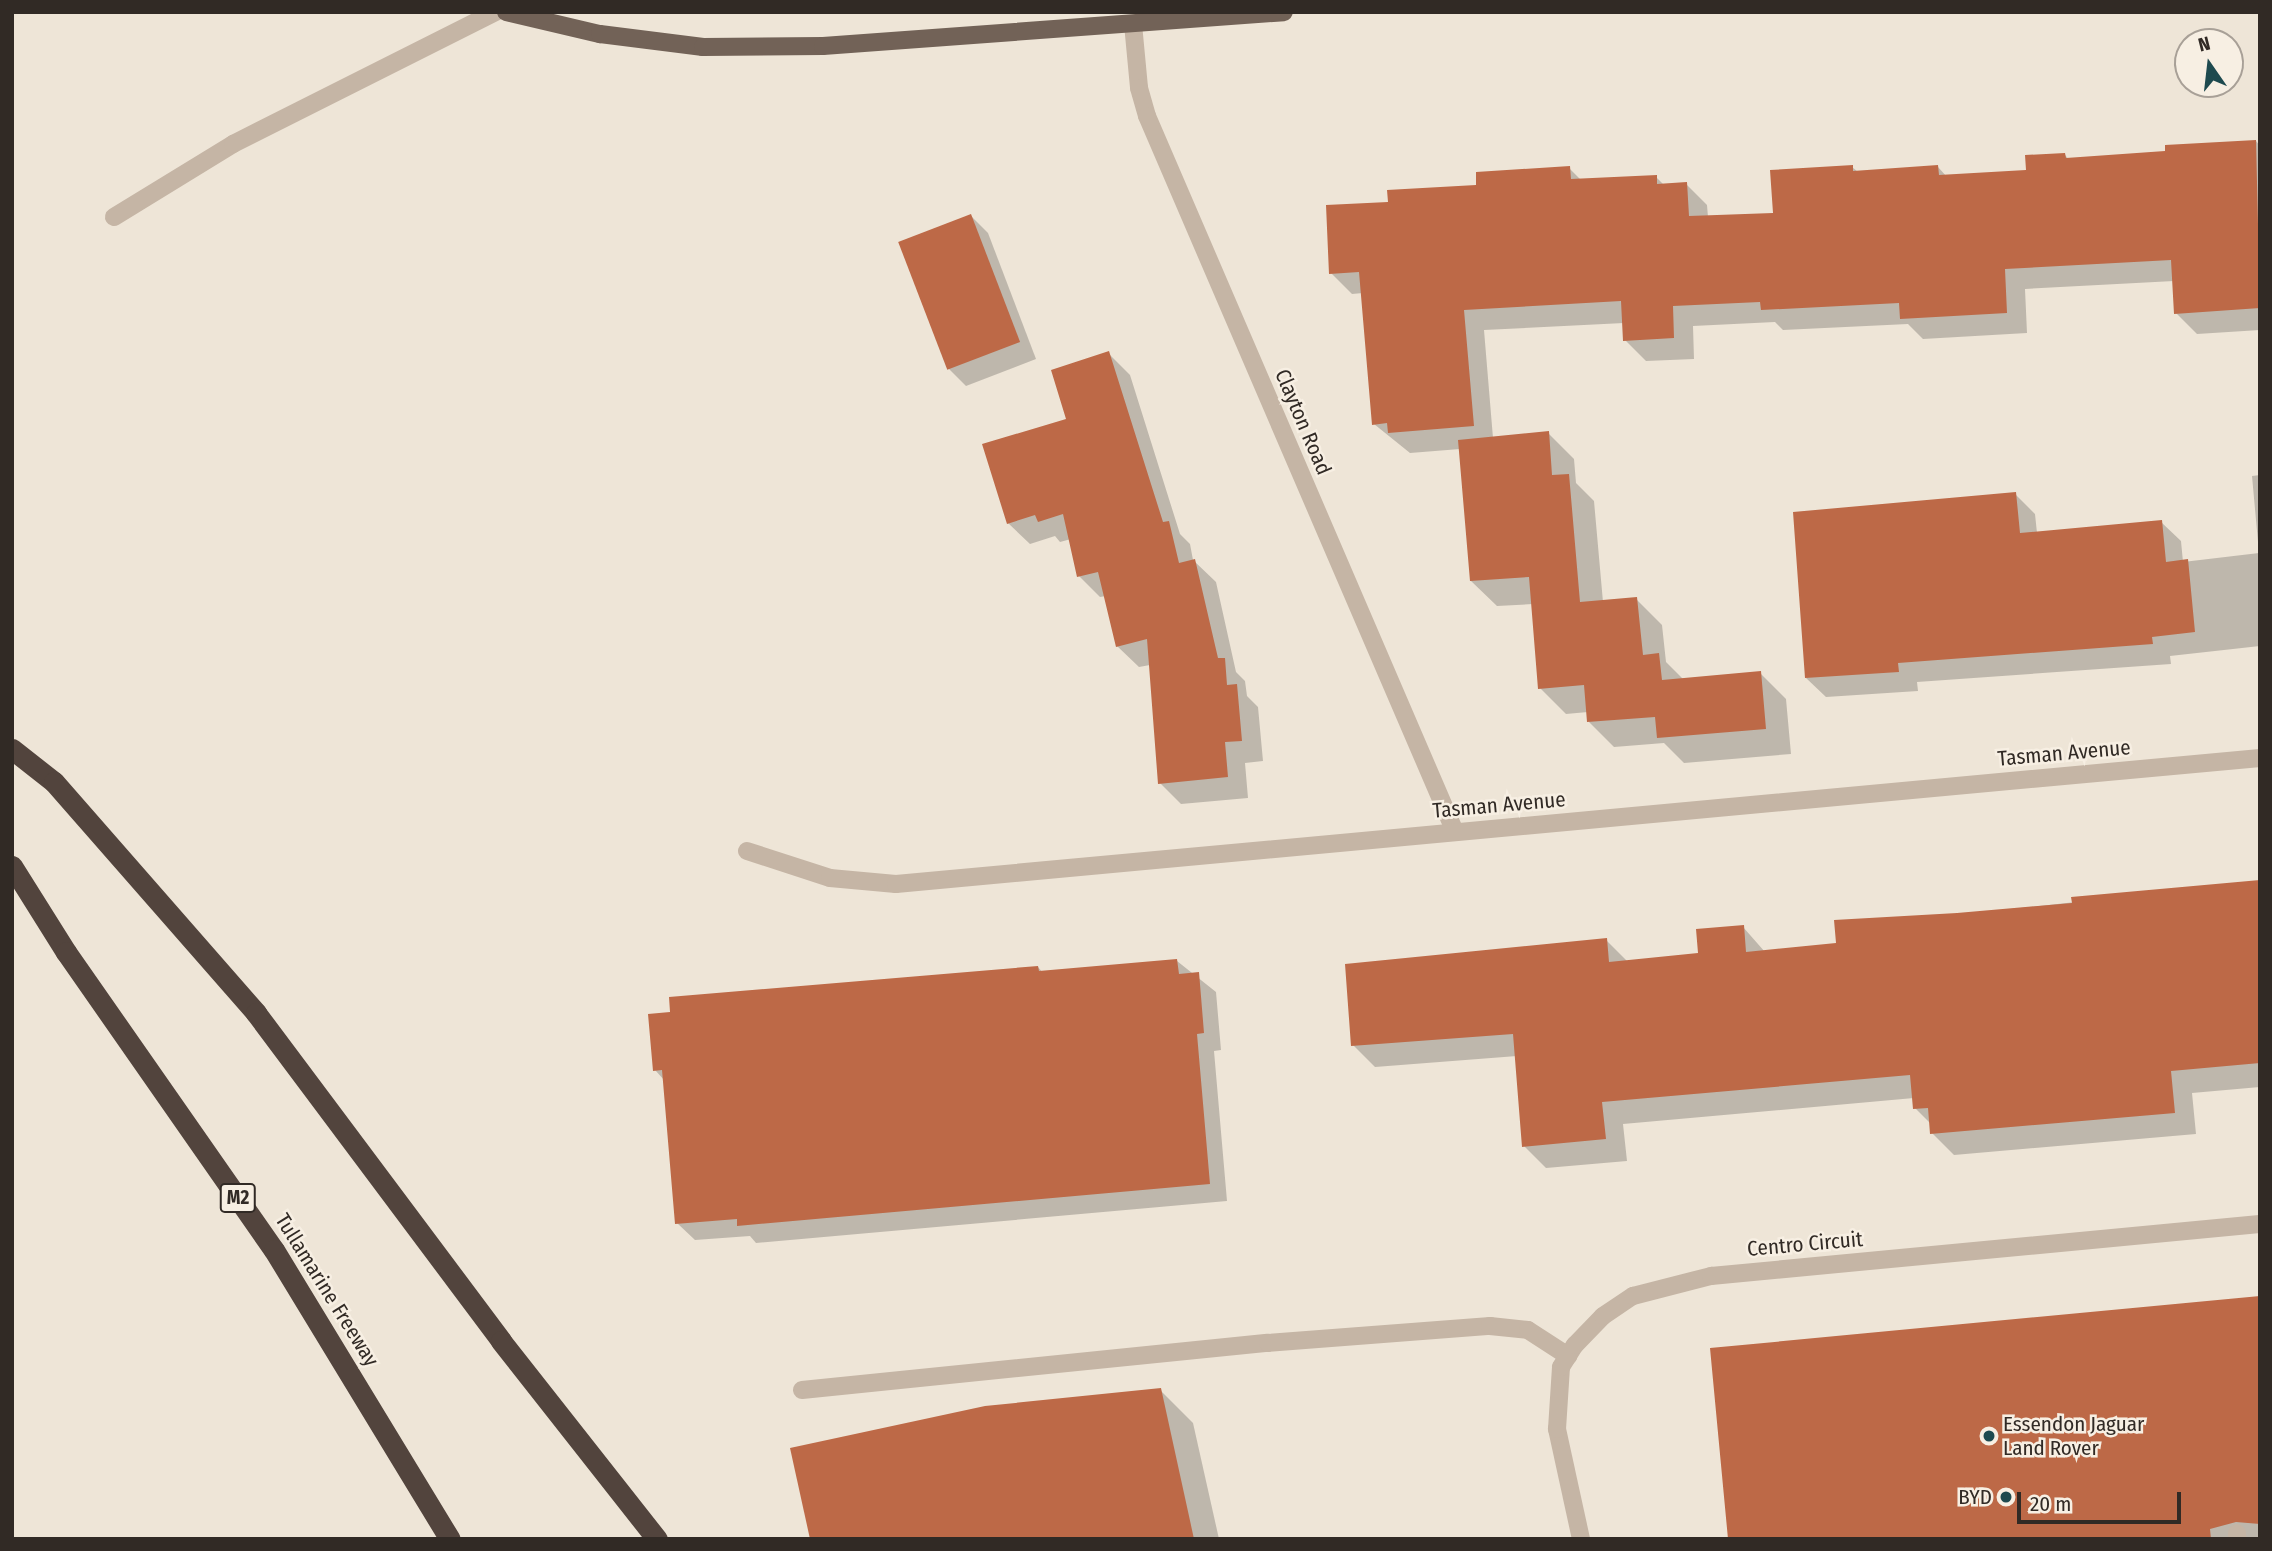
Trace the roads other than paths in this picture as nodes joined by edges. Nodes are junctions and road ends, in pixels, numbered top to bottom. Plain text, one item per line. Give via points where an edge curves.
1 (496, 12) edge
2 (506, 12) edge
3 (1284, 12) edge
4 (1133, 24) junction
5 (114, 217) dead end
6 (12, 749) edge
7 (2260, 758) edge
8 (1455, 832) junction
9 (747, 851) dead end
10 (12, 866) edge
11 (2260, 1224) edge
12 (1568, 1356) junction
13 (802, 1390) dead end
14 (450, 1539) edge
15 (657, 1539) edge
16 (1581, 1539) edge

1 - 5 street via 233,144
2 - 4 main road via 600,34 703,47 823,47
3 - 4 main road
4 - 8 street, Clayton Road via 1139,88 1147,116
6 - 15 highway via 54,782 256,1013 501,1341
7 - 8 street, Tasman Avenue
8 - 9 street, Tasman Avenue via 896,884 831,878
10 - 14 highway, Tullamarine Freeway / M2 via 66,952 274,1250
11 - 12 street, Centro Circuit via 1670,1283 1633,1296 1603,1316
12 - 13 street via 1528,1330 1490,1326 1268,1343
12 - 16 street, Centro Circuit via 1561,1367 1558,1429

